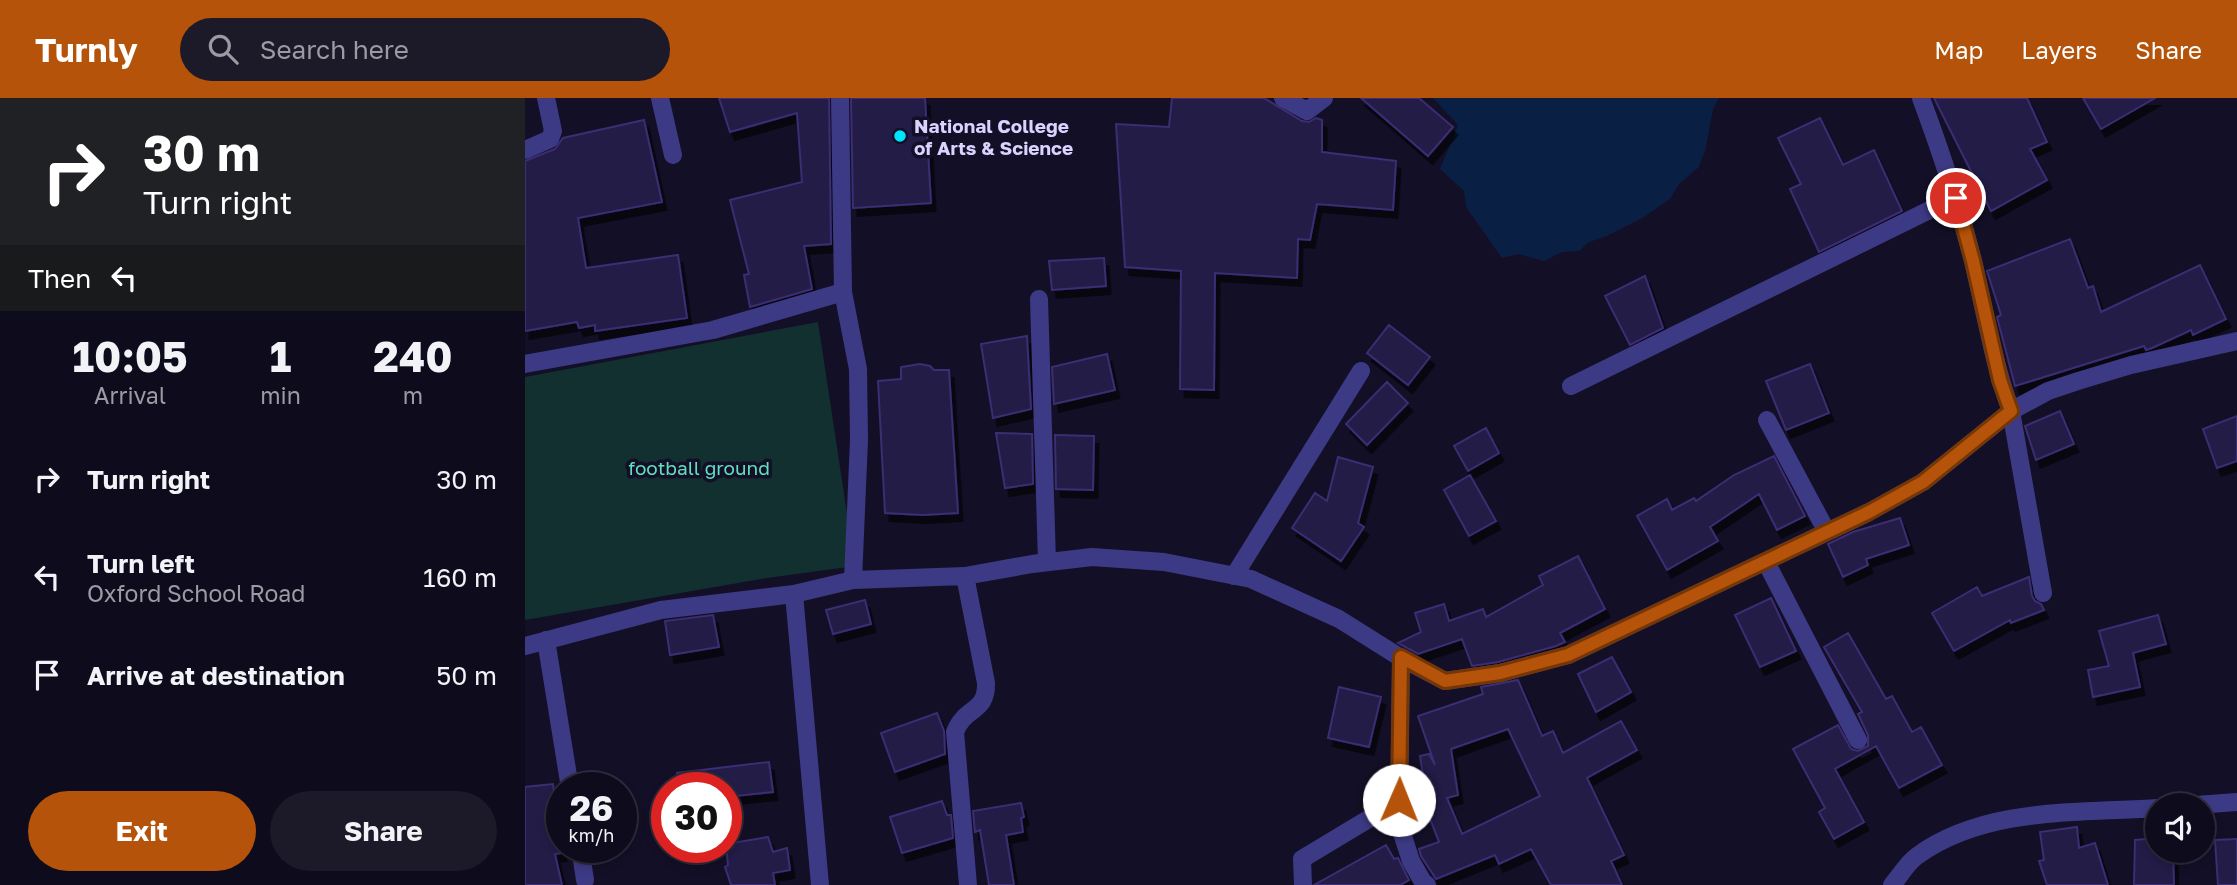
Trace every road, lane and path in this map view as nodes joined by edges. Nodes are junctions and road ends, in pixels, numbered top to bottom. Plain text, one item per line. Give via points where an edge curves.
1 (546, 98) edge
2 (660, 98) edge
3 (840, 98) edge
4 (1283, 98) edge
5 (1324, 98) edge
6 (1921, 98) edge
7 (525, 150) edge
8 (673, 155) dead end
9 (1956, 198) junction
10 (843, 292) junction
11 (1039, 299) dead end
12 (2237, 341) edge
13 (525, 364) edge
14 (1361, 371) dead end
15 (1571, 386) dead end
16 (2011, 411) junction
17 (1767, 420) dead end
18 (1827, 532) junction
19 (1047, 562) junction
20 (1766, 562) junction
21 (965, 576) junction
22 (1234, 576) junction
23 (852, 580) junction
24 (794, 593) junction
25 (2043, 593) dead end
26 (546, 640) junction
27 (525, 646) edge
28 (1401, 657) junction
29 (1858, 740) dead end
30 (567, 772) edge
31 (1399, 800) junction
32 (2237, 802) edge
33 (2215, 804) edge
34 (2145, 808) edge
35 (582, 863) edge
36 (585, 880) dead end
37 (1424, 884) edge
38 (820, 885) edge
39 (968, 885) edge
40 (1303, 885) edge
41 (1892, 885) edge

1 - 7 street via 553,131 550,139
2 - 8 street
3 - 10 street
4 - 5 street via 1307,111
6 - 9 street
9 - 15 street
9 - 16 street
10 - 13 street via 713,330
10 - 23 street via 858,369
11 - 19 street
12 - 16 street via 2078,381
14 - 22 street
16 - 18 street via 1923,482
16 - 25 street
17 - 18 street
18 - 20 street
19 - 21 street
19 - 22 street via 1092,557 1164,562
20 - 28 street via 1568,655 1511,670 1445,681
20 - 29 street
21 - 23 street
21 - 39 street via 987,694 960,720 955,732
22 - 28 street via 1251,579 1339,619
23 - 24 street
24 - 26 street via 661,610
24 - 38 street
26 - 27 street
26 - 30 street
28 - 31 street
31 - 37 street via 1399,824
31 - 40 street via 1302,859
32 - 33 street
34 - 41 street via 2025,816 1959,831 1915,857
35 - 36 street

